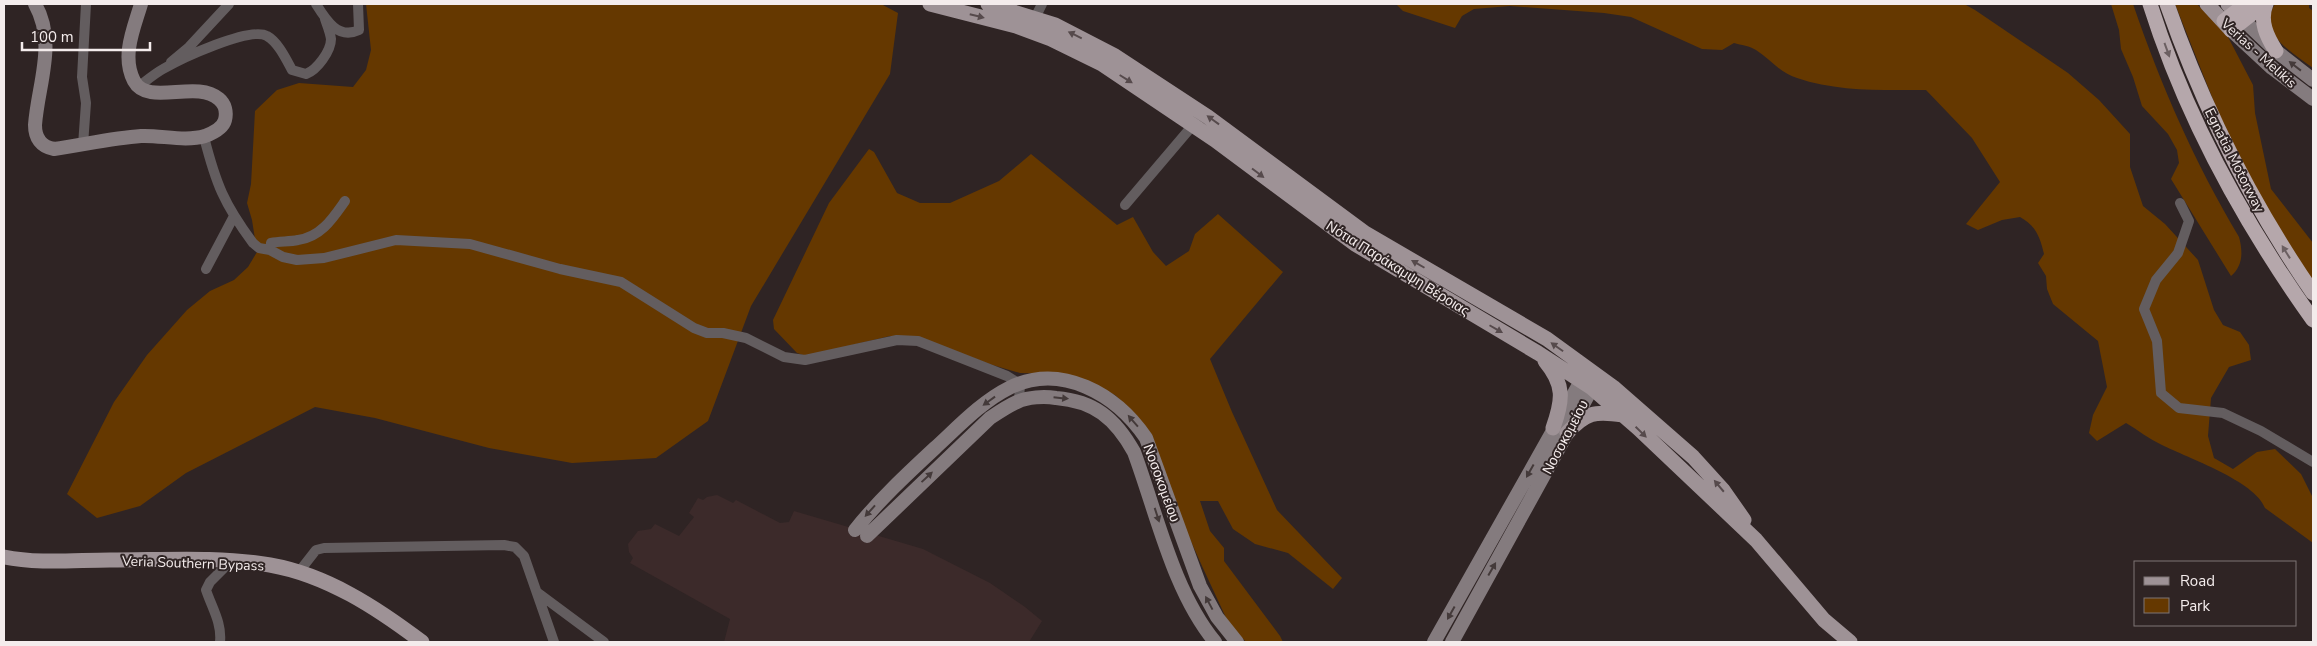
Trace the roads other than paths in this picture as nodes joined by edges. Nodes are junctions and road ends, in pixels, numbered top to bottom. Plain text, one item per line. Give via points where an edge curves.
1 (35, 4) edge
2 (86, 4) edge
3 (141, 4) edge
4 (229, 4) edge
5 (316, 4) edge
6 (358, 4) edge
7 (930, 4) edge
8 (988, 4) edge
9 (1042, 4) edge
10 (2150, 4) edge
11 (2167, 4) edge
12 (2207, 4) edge
13 (2265, 4) edge
14 (2235, 15) edge
15 (1035, 18) junction
16 (325, 19) junction
17 (2276, 51) junction
18 (163, 69) junction
19 (2313, 80) edge
20 (138, 87) junction
21 (2313, 99) edge
22 (1193, 125) junction
23 (204, 136) junction
24 (84, 145) junction
25 (345, 201) dead end
26 (2180, 203) dead end
27 (1125, 205) dead end
28 (234, 216) junction
29 (270, 250) junction
30 (206, 269) dead end
31 (2313, 292) edge
32 (2313, 320) edge
33 (1538, 352) junction
34 (1590, 381) junction
35 (1020, 384) junction
36 (1019, 401) junction
37 (1623, 415) junction
38 (1560, 430) junction
39 (2313, 462) edge
40 (1756, 540) junction
41 (4, 557) edge
42 (230, 562) junction
43 (298, 573) junction
44 (538, 593) junction
45 (1457, 640) edge
46 (220, 642) edge
47 (422, 642) edge
48 (554, 642) edge
49 (604, 642) edge
50 (1215, 642) edge
51 (1237, 642) edge
52 (1434, 642) edge
53 (1850, 642) edge

1 - 24 street via 44,25 46,53 35,118 37,136 44,146 54,149
2 - 24 street via 82,77 86,103
3 - 20 street via 129,43 129,67
4 - 18 street
5 - 16 street
6 - 16 street via 359,30 341,32
7 -> 22 main road, Νότια Παράκαμψη Βέροιας via 1016,26 1060,43 1102,64
8 - 15 main road, Νότια Παράκαμψη Βέροιας
9 - 15 street
10 -> 32 highway, Egnatia Motorway via 2180,83 2217,164 2259,238
31 -> 11 highway, Egnatia Motorway via 2272,230 2230,155 2194,77
12 - 14 main road, Verias - Melikis
13 - 14 highway
13 - 17 highway via 2264,26
14 - 17 street, Verias - Melikis
14 - 21 street, Verias - Melikis via 2272,68
34 -> 15 main road, Νότια Παράκαμψη Βέροιας via 1547,340 1365,233 1208,117 1115,56
16 - 18 street via 331,39 329,46 316,68 306,74 292,70 276,44 261,33 236,37
19 -> 17 street, Verias - Melikis
18 - 20 street
20 - 23 street via 146,92 197,91 216,96 224,106 226,119 220,128
22 - 27 street
22 -> 33 main road, Νότια Παράκαμψη Βέροιας via 1355,244
23 - 24 street via 142,136
23 - 28 street via 214,176
25 - 29 street via 330,223 316,234 299,240 271,243
26 - 39 street via 2189,221 2178,253 2156,280 2144,309 2157,341 2160,393 2178,408 2223,413
28 - 29 street via 253,243
28 - 30 street
29 - 35 street via 297,260 332,257 396,240 470,244 622,282 694,328 746,338 784,357 805,360 897,340 918,341
33 - 34 main road, Νότια Παράκαμψη Βέροιας
33 - 38 main road via 1557,377 1560,387
34 - 37 main road, Νότια Παράκαμψη Βέροιας
34 - 38 street
40 -> 34 main road, Νότια Παράκαμψη Βέροιας via 1723,490 1693,457
35 - 36 street
35 -> 36 street, Νοσοκομείου via 988,401 904,476 861,533 990,418
51 -> 35 street, Νοσοκομείου via 1217,617 1200,586 1146,438 1134,421 1111,400 1080,384 1062,379
36 -> 50 street, Νοσοκομείου via 1048,397 1084,402 1102,412 1127,440 1182,586 1197,617
37 - 38 main road via 1588,414
37 -> 40 main road, Νότια Παράκαμψη Βέροιας
45 -> 38 street, Νοσοκομείου
38 -> 52 street, Νοσοκομείου
40 - 53 main road, Νότια Παράκαμψη Βέροιας via 1824,620
41 - 42 main road, Veria Southern Bypass
42 - 43 main road, Veria Southern Bypass via 270,565
42 - 46 street via 206,590 217,617
43 - 44 street via 316,550 324,548 504,545 515,547 524,556
43 - 47 main road, Veria Southern Bypass via 369,604
44 - 48 street
44 - 49 street

